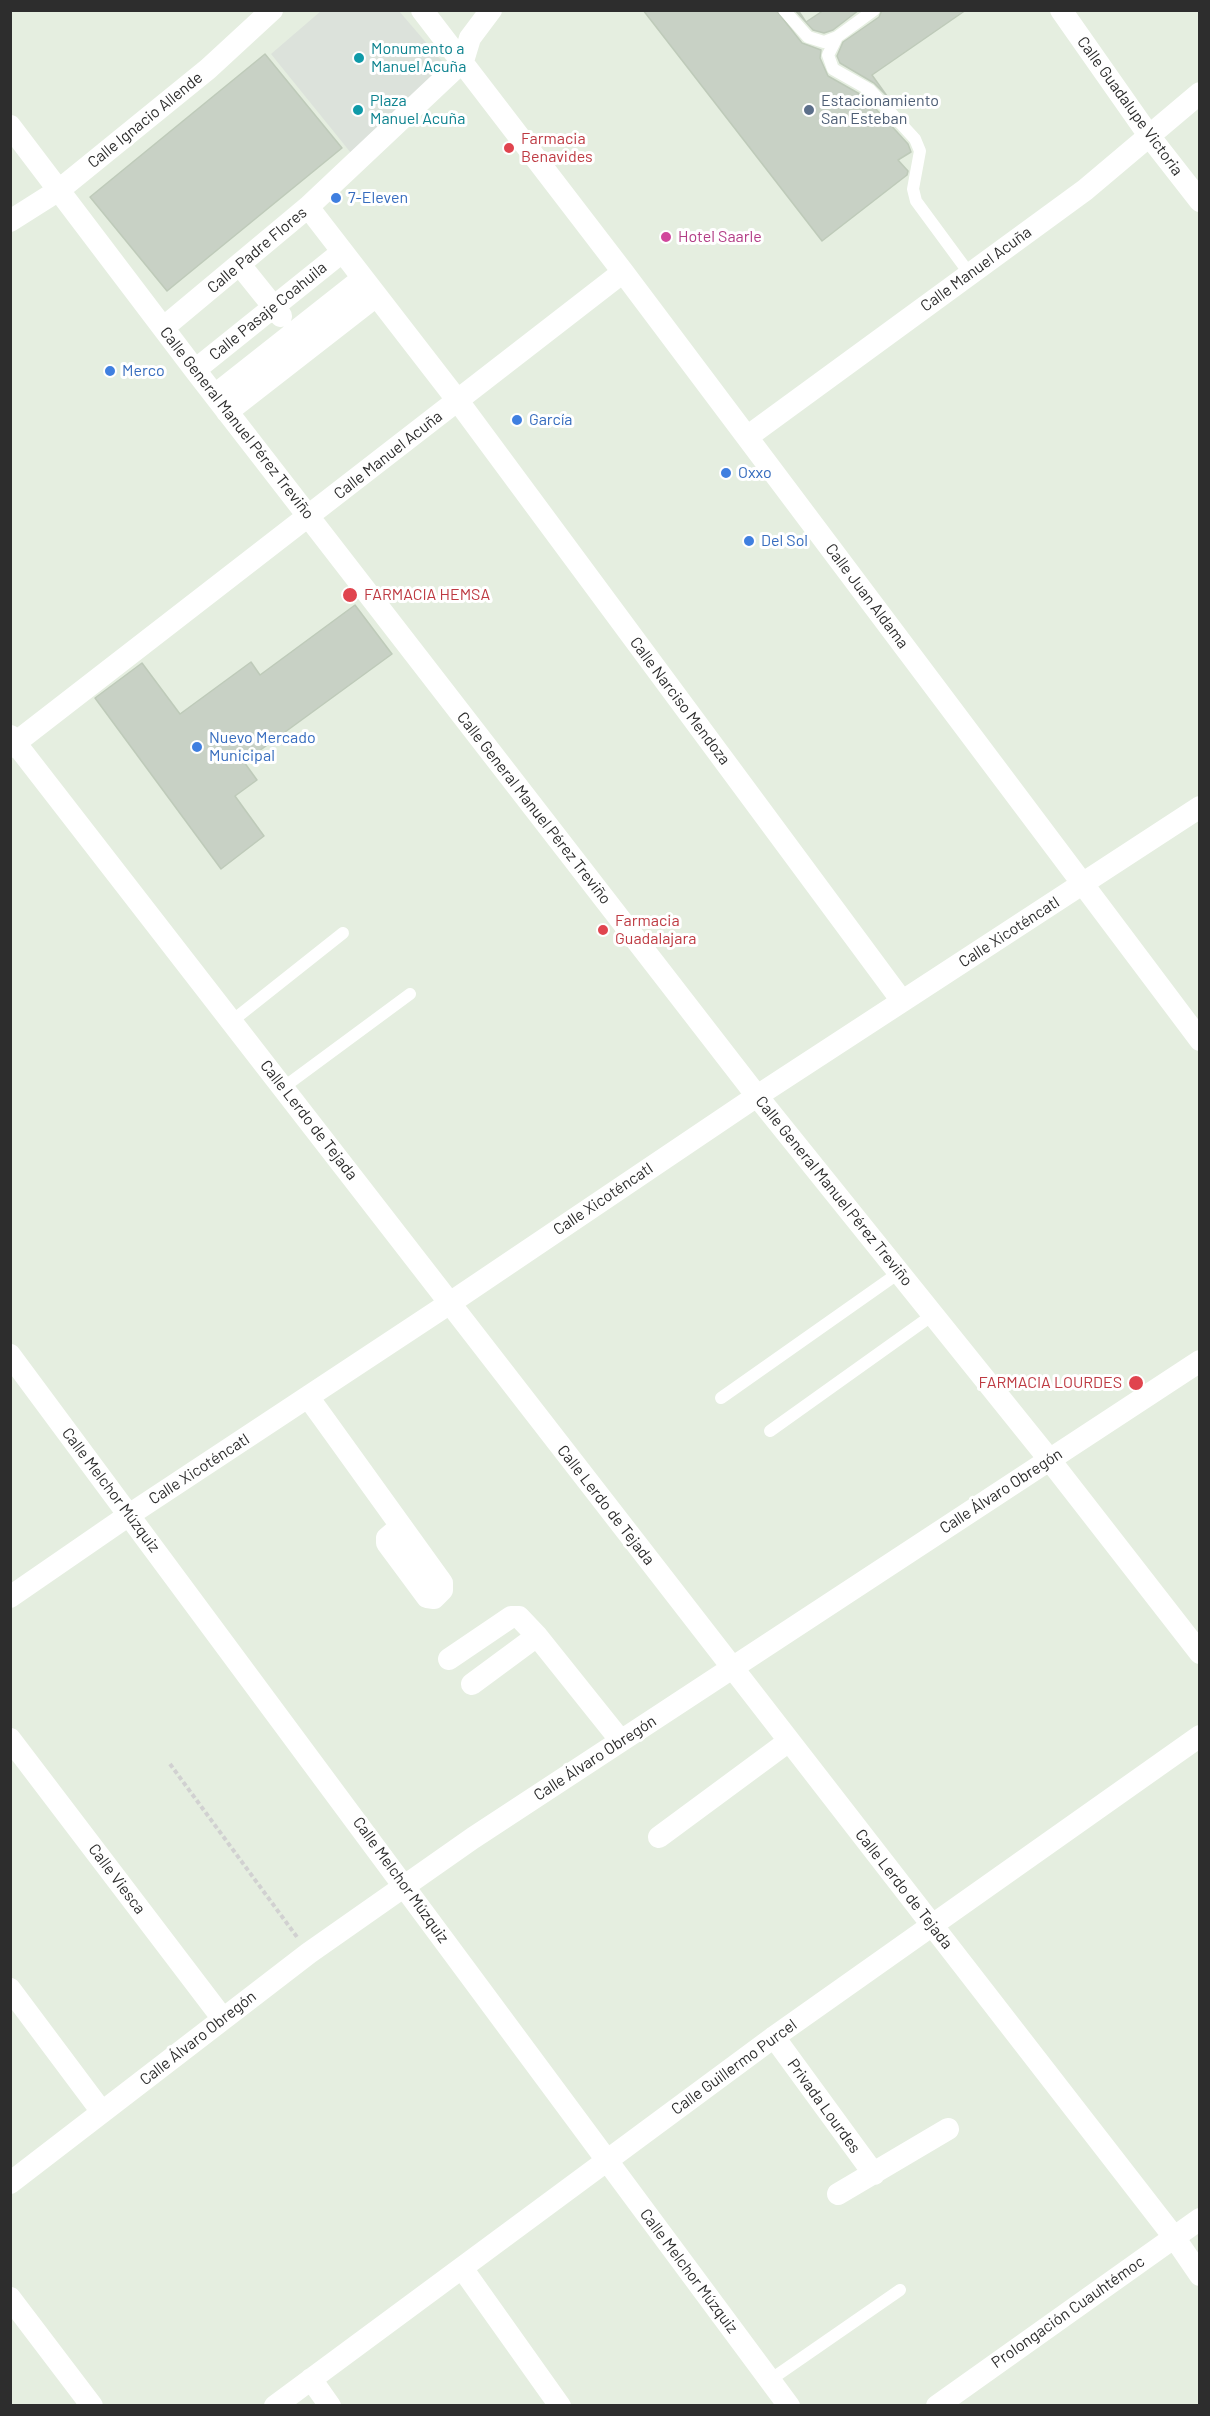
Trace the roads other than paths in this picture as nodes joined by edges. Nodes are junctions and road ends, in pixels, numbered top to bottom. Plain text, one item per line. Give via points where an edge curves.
1 (272, 10) edge
2 (422, 10) edge
3 (491, 10) edge
4 (784, 10) edge
5 (874, 10) edge
6 (1061, 10) edge
7 (837, 37) junction
8 (463, 62) junction
9 (1200, 93) edge
10 (10, 126) edge
11 (1150, 137) junction
12 (59, 190) junction
13 (1200, 201) edge
14 (308, 207) junction
15 (10, 221) edge
16 (342, 252) junction
17 (240, 265) junction
18 (623, 272) junction
19 (969, 273) junction
20 (369, 288) junction
21 (273, 306) junction
22 (163, 328) junction
23 (294, 332) junction
24 (195, 370) junction
25 (458, 401) junction
26 (221, 404) junction
27 (747, 436) junction
28 (309, 516) junction
29 (12, 742) edge
30 (1200, 807) edge
31 (1083, 883) junction
32 (343, 933) dead end
33 (410, 994) dead end
34 (902, 1001) junction
35 (232, 1021) junction
36 (1200, 1040) edge
37 (284, 1087) junction
38 (757, 1096) junction
39 (900, 1272) junction
40 (450, 1304) junction
41 (934, 1314) junction
42 (10, 1356) edge
43 (1200, 1361) edge
44 (308, 1397) junction
45 (721, 1398) dead end
46 (770, 1431) dead end
47 (1050, 1459) junction
48 (129, 1515) junction
49 (401, 1526) dead end
50 (10, 1598) edge
51 (537, 1636) junction
52 (1200, 1653) edge
53 (449, 1659) dead end
54 (732, 1666) junction
55 (472, 1684) dead end
56 (1200, 1736) edge
57 (10, 1739) edge
58 (621, 1741) junction
59 (789, 1741) junction
60 (659, 1837) dead end
61 (405, 1885) junction
62 (933, 1926) junction
63 (10, 1989) edge
64 (224, 2019) junction
65 (774, 2037) junction
66 (102, 2112) junction
67 (948, 2129) dead end
68 (606, 2160) junction
69 (874, 2174) junction
70 (10, 2183) edge
71 (838, 2194) dead end
72 (1200, 2219) edge
73 (1174, 2237) junction
74 (462, 2268) junction
75 (1200, 2275) edge
76 (900, 2290) dead end
77 (10, 2298) edge
78 (311, 2379) junction
79 (770, 2380) junction
80 (92, 2406) edge
81 (275, 2406) edge
82 (330, 2406) edge
83 (560, 2406) edge
84 (789, 2406) edge
85 (937, 2406) edge

1 - 12 street, Calle Ignacio Allende via 208,69
2 - 8 street, Calle Juan Aldama
3 - 8 street, Calle Padre Flores via 470,38
4 - 7 lane via 808,37 824,42
5 - 7 lane
6 - 11 street, Calle Guadalupe Victoria
7 - 19 lane via 828,55 833,69 870,90 915,139 920,159 913,195
8 - 14 street, Calle Padre Flores
8 - 18 street, Calle Juan Aldama
9 - 11 street, Calle Manuel Acuña
10 - 12 street, Calle General Manuel Pérez Treviño
11 - 13 street, Calle Guadalupe Victoria
11 - 19 street, Calle Manuel Acuña via 1085,190
12 - 15 street, Calle Ignacio Allende
12 - 22 street, Calle General Manuel Pérez Treviño
14 - 16 street, Calle Narciso Mendoza
14 - 17 street, Calle Padre Flores
16 - 20 street, Calle Narciso Mendoza
16 - 21 street, Calle Pasaje Coahuila
17 - 21 street
17 - 22 street, Calle Padre Flores
18 - 25 street, Calle Manuel Acuña
18 - 27 street, Calle Juan Aldama
19 - 27 street, Calle Manuel Acuña
20 - 23 street
20 - 25 street, Calle Narciso Mendoza
20 - 26 street
21 - 23 street
21 - 24 street, Calle Pasaje Coahuila
22 - 24 street, Calle General Manuel Pérez Treviño
23 - 26 street
24 - 26 street, Calle General Manuel Pérez Treviño
25 - 28 street, Calle Manuel Acuña
25 - 34 street, Calle Narciso Mendoza
26 - 28 street, Calle General Manuel Pérez Treviño
27 - 31 street, Calle Juan Aldama
28 - 29 street, Calle Manuel Acuña
28 - 38 street, Calle General Manuel Pérez Treviño
29 - 35 street, Calle Lerdo de Tejada
30 - 31 street, Calle Xicoténcatl
31 - 34 street, Calle Xicoténcatl
31 - 36 street, Calle Juan Aldama
32 - 35 lane
33 - 37 lane
34 - 38 street, Calle Xicoténcatl
35 - 37 street, Calle Lerdo de Tejada
37 - 40 street, Calle Lerdo de Tejada
38 - 39 street, Calle General Manuel Pérez Treviño
38 - 40 street, Calle Xicoténcatl
39 - 41 street, Calle General Manuel Pérez Treviño
39 - 45 lane
40 - 44 street, Calle Xicoténcatl
40 - 54 street, Calle Lerdo de Tejada
41 - 46 lane
41 - 47 street, Calle General Manuel Pérez Treviño
42 - 48 street, Calle Melchor Múzquiz
43 - 47 street, Calle Álvaro Obregón
44 - 48 street, Calle Xicoténcatl
44 - 49 street
47 - 52 street, Calle General Manuel Pérez Treviño
47 - 54 street, Calle Álvaro Obregón
48 - 50 street, Calle Xicoténcatl
48 - 61 street, Calle Melchor Múzquiz
51 - 53 street via 522,1618 511,1617
51 - 55 street
51 - 58 street
54 - 58 street, Calle Álvaro Obregón
54 - 59 street, Calle Lerdo de Tejada
56 - 62 street, Calle Guillermo Purcel
57 - 64 street, Calle Viesca
58 - 61 street, Calle Álvaro Obregón
59 - 60 street
59 - 62 street, Calle Lerdo de Tejada
61 - 64 street, Calle Álvaro Obregón
61 - 68 street, Calle Melchor Múzquiz
62 - 65 street, Calle Guillermo Purcel
62 - 73 street, Calle Lerdo de Tejada
63 - 66 street
64 - 66 street, Calle Álvaro Obregón
65 - 68 street, Calle Guillermo Purcel
65 - 69 street, Privada Lourdes
66 - 70 street, Calle Álvaro Obregón
67 - 69 street
68 - 74 street, Calle Guillermo Purcel
68 - 79 street, Calle Melchor Múzquiz
69 - 71 street
72 - 73 street, Prolongación Cuauhtémoc
73 - 75 street, Calle Lerdo de Tejada
73 - 85 street, Prolongación Cuauhtémoc
74 - 78 street, Calle Guillermo Purcel
74 - 83 street
76 - 79 lane
77 - 80 street
78 - 81 street, Calle Guillermo Purcel
78 - 82 street
79 - 84 street, Calle Melchor Múzquiz

